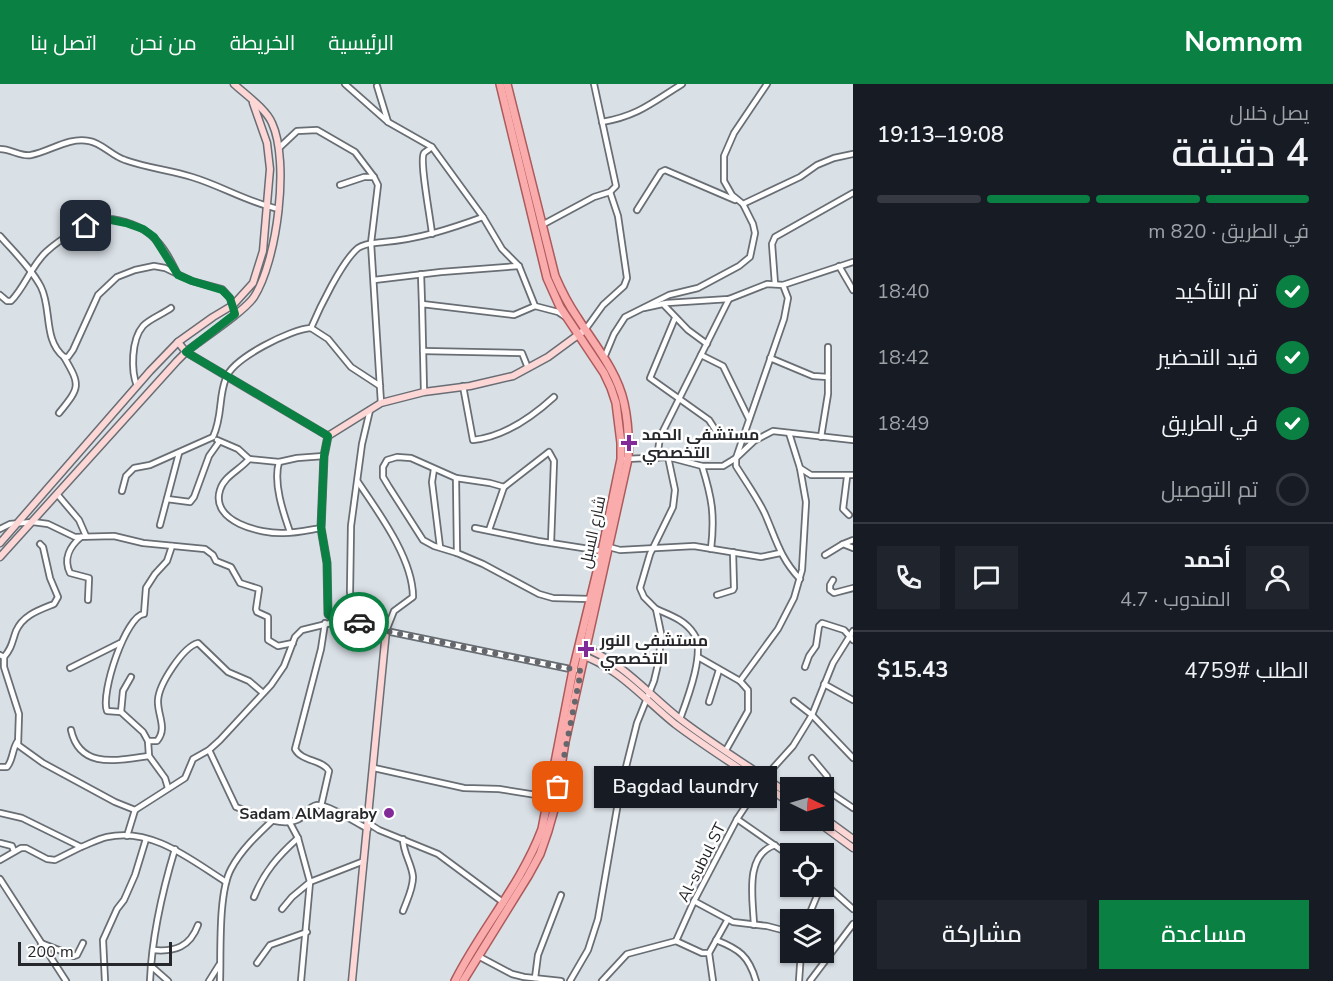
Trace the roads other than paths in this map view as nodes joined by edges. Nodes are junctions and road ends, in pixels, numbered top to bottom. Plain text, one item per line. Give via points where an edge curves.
1 (234, 84) edge
2 (345, 84) edge
3 (500, 84) edge
4 (507, 84) edge
5 (594, 84) edge
6 (682, 84) edge
7 (767, 84) edge
8 (377, 86) dead end
9 (253, 102) junction
10 (387, 122) junction
11 (602, 122) junction
12 (432, 147) junction
13 (279, 148) junction
14 (0, 149) edge
15 (853, 154) edge
16 (374, 177) junction
17 (340, 185) dead end
18 (610, 192) junction
19 (853, 193) edge
20 (743, 204) junction
21 (268, 207) junction
22 (279, 209) junction
23 (637, 210) dead end
24 (483, 217) junction
25 (541, 226) junction
26 (432, 234) junction
27 (0, 236) edge
28 (371, 243) junction
29 (853, 262) edge
30 (519, 266) junction
31 (839, 266) junction
32 (31, 271) junction
33 (420, 274) junction
34 (178, 275) junction
35 (374, 280) junction
36 (775, 284) junction
37 (783, 285) junction
38 (853, 290) edge
39 (0, 295) edge
40 (729, 299) junction
41 (422, 304) junction
42 (663, 304) junction
43 (233, 305) junction
44 (536, 306) junction
45 (171, 308) dead end
46 (644, 308) junction
47 (235, 314) junction
48 (675, 318) junction
49 (569, 319) junction
50 (311, 328) junction
51 (585, 330) junction
52 (578, 335) junction
53 (178, 342) junction
54 (707, 344) junction
55 (828, 347) dead end
56 (423, 351) junction
57 (186, 352) junction
58 (701, 355) junction
59 (64, 357) junction
60 (604, 358) junction
61 (770, 358) junction
62 (528, 368) junction
63 (828, 376) junction
64 (226, 377) junction
65 (137, 386) junction
66 (380, 386) junction
67 (463, 386) junction
68 (424, 392) junction
69 (554, 397) dead end
70 (680, 400) junction
71 (381, 403) junction
72 (370, 410) junction
73 (59, 413) dead end
74 (749, 419) junction
75 (789, 433) junction
76 (718, 434) dead end
77 (328, 436) junction
78 (213, 437) junction
79 (821, 437) junction
80 (853, 440) edge
81 (219, 442) junction
82 (179, 453) junction
83 (324, 456) junction
84 (668, 457) junction
85 (657, 458) junction
86 (735, 458) junction
87 (249, 459) junction
88 (625, 459) junction
89 (279, 462) junction
90 (702, 466) junction
91 (800, 468) junction
92 (434, 469) junction
93 (850, 476) edge
94 (456, 478) junction
95 (358, 482) junction
96 (504, 487) junction
97 (122, 491) dead end
98 (57, 494) junction
99 (167, 499) junction
100 (849, 515) dead end
101 (19, 522) junction
102 (33, 522) junction
103 (160, 525) dead end
104 (321, 528) junction
105 (475, 528) dead end
106 (0, 529) edge
107 (489, 530) junction
108 (290, 532) junction
109 (84, 537) junction
110 (853, 540) edge
111 (0, 543) edge
112 (550, 543) junction
113 (40, 544) dead end
114 (843, 544) junction
115 (172, 546) junction
116 (441, 547) junction
117 (853, 548) edge
118 (605, 549) junction
119 (653, 549) junction
120 (711, 549) junction
121 (733, 552) junction
122 (457, 553) junction
123 (780, 553) junction
124 (825, 555) dead end
125 (0, 557) edge
126 (800, 579) junction
127 (833, 580) dead end
128 (853, 588) edge
129 (717, 595) dead end
130 (590, 599) junction
131 (88, 600) dead end
132 (656, 609) junction
133 (342, 621) junction
134 (354, 621) junction
135 (325, 623) junction
136 (386, 631) junction
137 (853, 631) edge
138 (851, 638) edge
139 (120, 643) junction
140 (293, 643) junction
141 (583, 651) junction
142 (2, 656) edge
143 (698, 657) junction
144 (805, 667) dead end
145 (70, 668) dead end
146 (719, 670) junction
147 (577, 671) junction
148 (131, 677) dead end
149 (740, 681) junction
150 (824, 684) junction
151 (263, 693) junction
152 (648, 694) junction
153 (853, 700) edge
154 (794, 701) dead end
155 (710, 702) dead end
156 (121, 712) junction
157 (812, 715) junction
158 (680, 719) junction
159 (71, 730) dead end
160 (147, 741) junction
161 (17, 742) junction
162 (209, 750) junction
163 (726, 750) junction
164 (149, 756) junction
165 (812, 758) dead end
166 (853, 758) edge
167 (0, 767) edge
168 (374, 768) junction
169 (763, 779) junction
170 (168, 788) junction
171 (780, 789) edge
172 (780, 794) edge
173 (549, 797) junction
174 (321, 806) junction
175 (853, 808) edge
176 (135, 810) junction
177 (0, 813) edge
178 (737, 819) junction
179 (273, 820) junction
180 (290, 823) junction
181 (834, 825) edge
182 (368, 826) junction
183 (830, 831) edge
184 (127, 836) junction
185 (298, 838) junction
186 (146, 839) junction
187 (403, 839) junction
188 (853, 839) edge
189 (0, 843) edge
190 (775, 845) junction
191 (81, 847) junction
192 (853, 848) edge
193 (175, 849) junction
194 (780, 849) edge
195 (14, 851) junction
196 (0, 860) edge
197 (364, 861) junction
198 (0, 879) edge
199 (226, 882) junction
200 (310, 882) junction
201 (834, 894) edge
202 (561, 895) dead end
203 (254, 897) dead end
204 (694, 901) junction
205 (504, 903) junction
206 (282, 909) dead end
207 (853, 909) edge
208 (403, 911) dead end
209 (728, 919) junction
210 (853, 924) edge
211 (198, 925) dead end
212 (754, 925) junction
213 (780, 930) edge
214 (307, 932) junction
215 (716, 940) junction
216 (676, 941) junction
217 (41, 943) junction
218 (83, 943) dead end
219 (153, 950) junction
220 (709, 953) junction
221 (478, 956) junction
222 (220, 962) junction
223 (257, 963) dead end
224 (800, 963) edge
225 (151, 966) junction
226 (512, 974) junction
227 (535, 978) junction
228 (527, 979) edge
229 (66, 981) edge
230 (105, 981) edge
231 (150, 981) edge
232 (168, 981) edge
233 (209, 981) edge
234 (220, 981) edge
235 (301, 981) edge
236 (352, 981) edge
237 (455, 981) edge
238 (463, 981) edge
239 (512, 981) edge
240 (561, 981) edge
241 (570, 981) edge
242 (602, 981) edge
243 (713, 981) edge
244 (756, 981) edge
245 (799, 981) edge
246 (810, 981) edge

1 - 9 street
2 - 10 street
3 - 49 main road, شارع السبل via 547,278
4 - 25 main road, شارع السبل
5 - 11 street
6 - 11 street via 625,118
7 - 20 street via 734,133 724,156 724,181
8 - 10 street
9 - 13 street via 268,114
9 - 21 street via 267,142
10 - 12 street
11 - 18 street via 616,186
12 - 24 street
12 - 26 street via 423,156
13 - 16 street via 297,131 317,130 355,152
13 - 22 street
14 - 21 street via 33,155 87,140 121,159 193,177
15 - 20 street via 817,165
16 - 17 street
16 - 28 street via 378,185
18 - 25 street
18 - 51 street via 618,216 627,278
19 - 36 street via 775,237
20 - 23 street via 665,170
20 - 46 street via 755,233 750,257 698,288 669,295
21 - 22 street
21 - 43 street via 263,251 253,283
22 - 47 street via 261,285
24 - 26 street
24 - 30 street via 502,249
25 - 51 main road, شارع السبل via 555,276
26 - 28 street
27 - 32 street
28 - 35 street
28 - 50 street via 359,247 349,259
29 - 31 street
30 - 33 street
30 - 44 street
31 - 37 street
31 - 38 street
32 - 34 street via 45,253 67,237 106,219 143,229 154,237
32 - 39 street via 10,301
32 - 59 street via 42,289 50,334
33 - 35 street
33 - 41 street
34 - 43 street via 222,290
34 - 59 street via 154,266 117,278 98,295 74,350
35 - 66 street
36 - 37 street
36 - 40 street
37 - 61 street via 788,298
40 - 42 street
40 - 54 street
41 - 44 street via 514,315
41 - 56 street
42 - 46 street
42 - 48 street
43 - 47 street
43 - 53 street
44 - 49 street
45 - 65 street via 143,326 138,337 132,369
46 - 60 street via 625,317
47 - 57 street
48 - 54 street
48 - 70 street via 650,378
49 - 52 main road, شارع السبل
50 - 64 street via 302,328 248,356
50 - 66 street via 328,339 351,367
51 - 52 street
51 - 60 main road, شارع السبل
52 - 62 street
52 - 88 main road, شارع السبل via 612,388
53 - 57 street
53 - 65 street
54 - 58 street
55 - 63 street
56 - 62 street via 522,353
56 - 68 street
57 - 64 street
57 - 98 street
58 - 70 street
58 - 74 street via 723,366
59 - 73 street via 77,387
60 - 88 main road, شارع السبل via 624,403 628,441
61 - 63 street via 813,376
61 - 74 street
62 - 67 street via 513,376
63 - 79 street
64 - 77 street
64 - 78 street
65 - 101 street
66 - 71 street
67 - 68 street
67 - 69 street via 473,440 530,418
68 - 71 street
70 - 76 street via 709,420
70 - 85 street via 660,437
71 - 72 street
72 - 77 street
72 - 95 street
74 - 86 street
75 - 79 street
75 - 86 street via 773,431
75 - 91 street
77 - 83 street
78 - 81 street
78 - 82 street
79 - 80 street
81 - 87 street via 238,449
81 - 99 street via 190,502
82 - 97 street via 134,468 126,476
82 - 99 street
83 - 89 street
83 - 104 street
84 - 85 street
84 - 90 street
84 - 119 street via 675,490 673,507
85 - 88 street
86 - 90 street via 723,466
86 - 123 street
87 - 89 street
87 - 108 street via 224,482 220,507 232,520 251,528
88 - 118 main road, شارع السبل
89 - 108 street via 279,489
90 - 120 street via 713,504
91 - 93 street via 811,475
91 - 126 street via 806,502
92 - 94 street
92 - 116 street via 432,482
92 - 116 street via 411,458 396,457 387,460 383,477 423,540
93 - 100 street via 843,509
94 - 96 street
94 - 122 street
95 - 134 street via 350,545
95 - 136 street via 411,576 413,597 394,611
96 - 107 street
96 - 112 street via 549,452 554,461
98 - 102 street
98 - 109 street via 79,520
99 - 103 street
101 - 102 street
101 - 106 street
101 - 111 street
102 - 109 street
102 - 125 street
104 - 108 street
104 - 133 street via 327,563 328,614
105 - 107 street
107 - 112 street
109 - 115 street via 114,536
109 - 131 street via 72,544 67,567 70,573 89,578
110 - 114 street
112 - 118 street
113 - 142 street via 58,597 54,604 33,612 19,625 12,648
114 - 117 street
114 - 124 street
115 - 139 street via 167,561 146,588 144,614 137,616
115 - 140 street via 205,549 216,561 231,567 240,583 259,589 256,609 268,616 268,640 278,646
116 - 122 street
118 - 119 street
118 - 130 main road, شارع السبل
118 - 141 main road, شارع السبل
119 - 120 street
119 - 132 street via 639,588
120 - 121 street
121 - 123 street via 761,557
121 - 129 street via 734,588
122 - 130 street via 539,594
123 - 126 street
126 - 149 street via 778,629
127 - 128 street via 830,590 834,593
130 - 141 main road, شارع السبل
132 - 143 street via 680,619 695,635
132 - 152 street via 661,633 654,681
133 - 134 street
133 - 135 street
134 - 136 street
135 - 140 street via 302,630
135 - 174 street via 296,749 329,771
136 - 147 street
136 - 168 street
137 - 138 street, Al-subul ST
138 - 144 street via 844,630 822,623
138 - 150 street, Al-subul ST via 832,663
139 - 145 street
139 - 156 street via 105,706 107,711
140 - 151 street via 284,666
141 - 147 main road, شارع السبل
141 - 152 street
142 - 161 street via 19,714
143 - 146 street
143 - 158 street
146 - 149 street
146 - 155 street
147 - 173 main road, شارع السبل
147 - 221 main road, شارع السبل via 554,810 540,854
148 - 156 street via 123,691
149 - 163 street via 748,690 748,711
150 - 153 street
150 - 157 street, Al-subul ST
151 - 160 street via 249,681 228,672 198,643 191,645 161,686 158,700 163,728 157,741
151 - 162 street
152 - 158 street
152 - 169 street via 675,724
152 - 241 street via 620,791 598,919 588,950
154 - 157 street
156 - 160 street via 143,732
157 - 166 street
157 - 169 street, Al-subul ST via 793,746
158 - 163 street
159 - 164 street via 78,748 89,756 113,761
160 - 164 street
161 - 167 street via 11,762
161 - 176 street via 43,763
162 - 170 street via 193,759 184,778
162 - 179 street via 236,807
163 - 169 street
164 - 170 street
165 - 175 street via 827,776 831,793
168 - 173 street via 464,788
168 - 182 street
169 - 171 street
169 - 172 street
169 - 178 street, Al-subul ST
170 - 176 street
173 - 205 main road, شارع السبل via 533,852
174 - 180 street via 311,807
174 - 182 street
176 - 184 street
177 - 191 street via 22,818
178 - 190 street
178 - 204 street, Al-subul ST
179 - 180 street
179 - 199 street via 250,842
180 - 185 street
181 - 188 street
182 - 187 street
182 - 197 street
183 - 192 street
184 - 186 street
184 - 191 street via 107,837
185 - 200 street
185 - 203 street via 263,875
186 - 193 street
186 - 230 street via 135,875 103,940
187 - 205 street via 438,854
187 - 208 street via 413,877
189 - 195 street via 12,846
190 - 194 street
190 - 212 street via 755,861
191 - 195 street via 55,860 47,860 26,848
193 - 199 street
193 - 219 street
195 - 196 street
197 - 200 street
197 - 236 street
198 - 217 street
199 - 222 street
200 - 206 street
200 - 214 street
201 - 207 street
202 - 227 street via 538,955
204 - 209 street
204 - 216 street, Al-subul ST
205 - 237 main road, شارع السبل
209 - 212 street
209 - 215 street
210 - 246 street
211 - 219 street via 185,944 171,950
212 - 213 street
214 - 223 street via 270,945
214 - 235 street
215 - 220 street
215 - 244 street via 740,951
216 - 220 street
216 - 242 street via 627,954
217 - 218 street via 74,956
217 - 229 street
219 - 225 street
220 - 243 street
221 - 226 street
221 - 238 main road, شارع السبل
222 - 233 street
222 - 234 street
224 - 245 street
225 - 231 street
225 - 232 street
226 - 228 street
226 - 239 street
227 - 228 street
227 - 240 street

